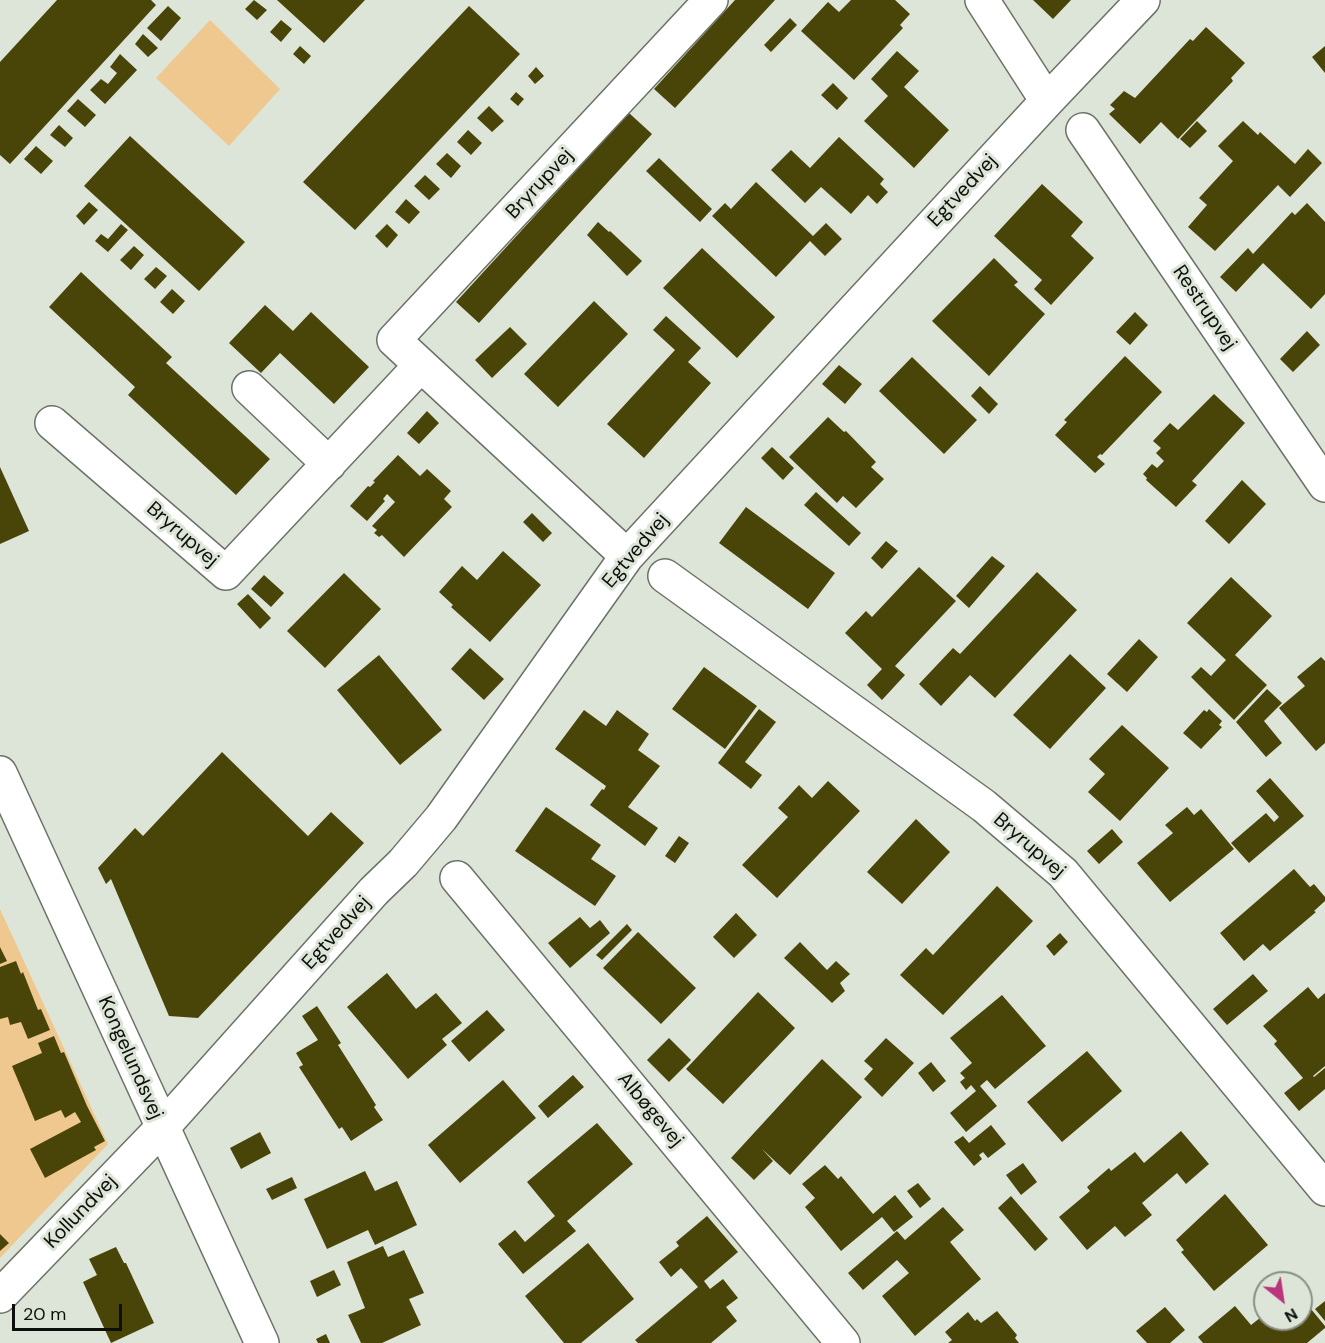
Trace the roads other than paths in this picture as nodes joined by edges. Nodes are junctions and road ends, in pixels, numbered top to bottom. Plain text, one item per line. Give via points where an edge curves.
1 (711, 0) edge
2 (982, 0) edge
3 (1143, 0) edge
4 (1047, 101) junction
5 (1083, 130) dead end
6 (421, 365) junction
7 (249, 388) dead end
8 (52, 423) dead end
9 (329, 464) junction
10 (1325, 485) edge
11 (627, 556) junction
12 (666, 576) dead end
13 (0, 773) edge
14 (457, 878) dead end
15 (162, 1128) junction
16 (1325, 1189) edge
17 (0, 1296) edge
18 (262, 1343) edge
19 (843, 1343) edge

1 - 6 street, Bryrupvej via 394,340
2 - 4 street
3 - 4 street, Egtvedvej
4 - 11 street, Egtvedvej
5 - 10 street, Restrupvej
6 - 9 street, Bryrupvej
6 - 11 street, Bryrupvej
7 - 9 street
8 - 9 street, Bryrupvej via 226,573
11 - 15 street, Egtvedvej via 441,818
12 - 16 street, Bryrupvej via 984,806 1063,873
13 - 15 street, Kongelundsvej
14 - 19 street, Albøgevej
15 - 17 street, Kollundvej
15 - 18 street, Kongelundsvej

